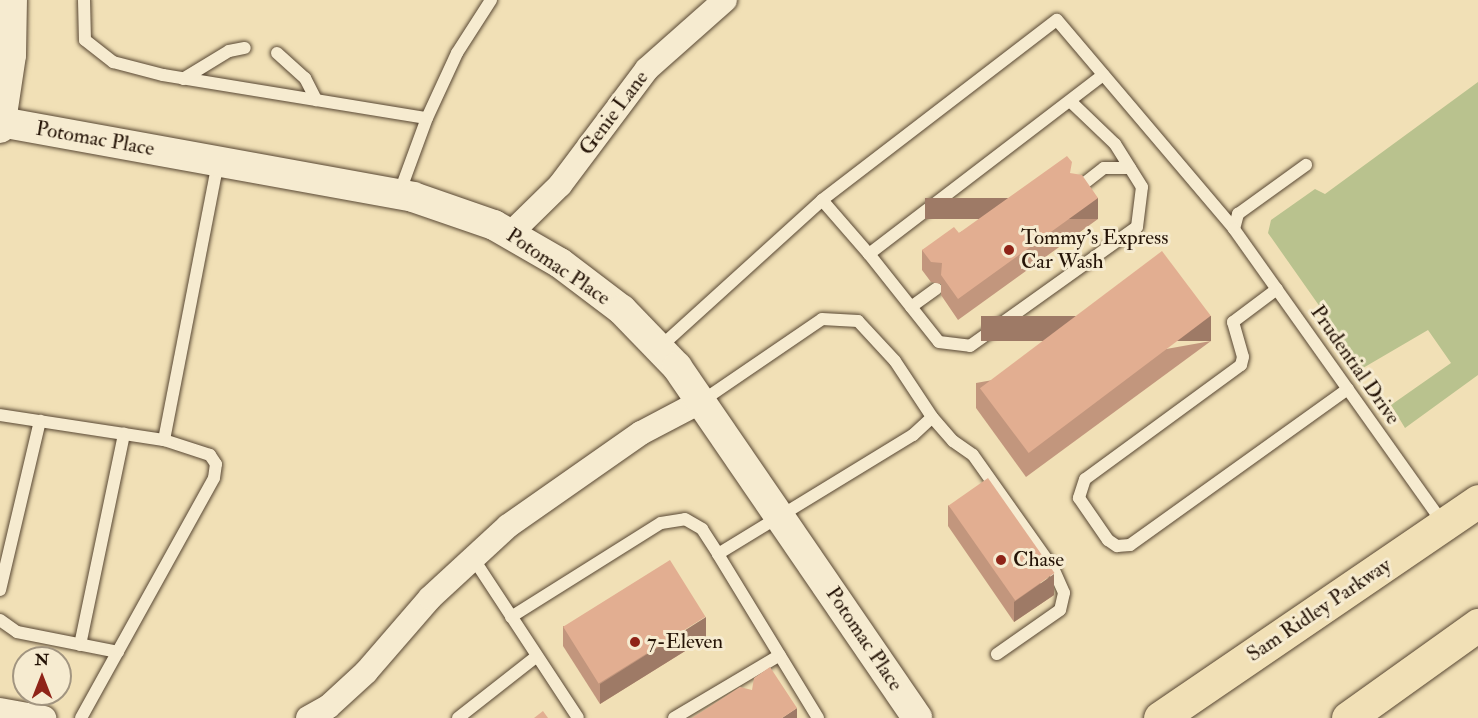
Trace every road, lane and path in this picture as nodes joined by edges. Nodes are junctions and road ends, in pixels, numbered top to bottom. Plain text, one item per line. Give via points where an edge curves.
1 (12, 0) edge
2 (84, 0) edge
3 (491, 0) edge
4 (725, 0) edge
5 (245, 48) dead end
6 (277, 54) dead end
7 (1103, 75) junction
8 (183, 79) junction
9 (316, 100) junction
10 (1070, 101) junction
11 (427, 118) junction
12 (1, 125) edge
13 (218, 162) junction
14 (1306, 165) dead end
15 (1130, 168) junction
16 (1077, 189) edge
17 (399, 195) junction
18 (822, 200) junction
19 (1234, 229) junction
20 (510, 234) junction
21 (869, 254) junction
22 (936, 289) dead end
23 (1277, 289) junction
24 (911, 307) junction
25 (659, 348) junction
26 (1348, 389) junction
27 (702, 401) junction
28 (0, 415) edge
29 (932, 417) junction
30 (40, 421) junction
31 (124, 434) junction
32 (164, 440) junction
33 (1478, 501) edge
34 (781, 518) junction
35 (1444, 525) junction
36 (718, 554) junction
37 (473, 558) junction
38 (0, 590) edge
39 (511, 617) junction
40 (0, 620) edge
41 (1478, 625) edge
42 (80, 645) junction
43 (118, 652) junction
44 (997, 654) dead end
45 (780, 655) junction
46 (537, 656) junction
47 (735, 682) junction
48 (743, 696) edge
49 (695, 705) junction
50 (0, 710) edge
51 (44, 718) edge
52 (81, 718) edge
53 (308, 718) edge
54 (458, 718) edge
55 (578, 718) edge
56 (674, 718) edge
57 (702, 718) edge
58 (818, 718) edge
59 (917, 718) edge
60 (1160, 718) edge
61 (1348, 718) edge

1 - 12 street via 11,55
2 - 8 lane via 85,40 95,49 113,62
3 - 11 lane via 457,54
4 - 20 street, Genie Lane via 647,69 560,184
5 - 8 lane via 229,51
6 - 9 lane via 305,78
7 - 10 lane
7 - 18 lane, Prudential Drive via 1058,20
7 - 19 lane, Prudential Drive
8 - 9 lane
9 - 11 lane
10 - 15 lane via 1115,144
10 - 21 lane
11 - 17 lane
12 - 13 street, Potomac Place
13 - 17 street, Potomac Place
13 - 32 lane
14 - 19 lane via 1238,214
15 - 16 lane via 1104,168
15 - 24 lane via 1142,187 1137,227 970,346 939,342
17 - 20 street, Potomac Place via 494,225
18 - 21 lane
18 - 25 lane
19 - 23 lane, Prudential Drive
20 - 25 street, Potomac Place via 560,263 613,303
21 - 24 lane
22 - 24 lane
23 - 26 lane, Prudential Drive
23 - 26 lane via 1233,322 1243,357 1241,365 1085,479 1079,498 1108,540 1117,546 1130,545
25 - 27 street, Potomac Place
26 - 35 lane, Prudential Drive
27 - 29 lane via 822,320 858,321 895,361
27 - 34 street, Potomac Place
27 - 37 street via 641,433 589,467 508,526
28 - 30 lane
29 - 34 lane via 913,435
29 - 44 lane via 953,441 973,455 1053,568 1064,593 1060,610
30 - 31 lane
30 - 38 lane
31 - 32 lane
31 - 42 lane
32 - 43 lane via 210,455 216,464 214,478
33 - 35 main road, Sam Ridley Parkway
34 - 36 lane
34 - 59 street, Potomac Place
35 - 60 main road, Sam Ridley Parkway
36 - 39 lane via 702,528 685,519 661,523
36 - 45 lane
37 - 39 lane
37 - 53 street via 430,598 366,672 328,707
39 - 46 lane
40 - 42 lane via 17,632
41 - 61 main road
42 - 43 lane
43 - 52 lane
45 - 47 lane
45 - 58 lane
46 - 54 lane
46 - 55 lane
47 - 48 lane
47 - 49 lane
49 - 56 lane
49 - 57 lane
50 - 51 street

